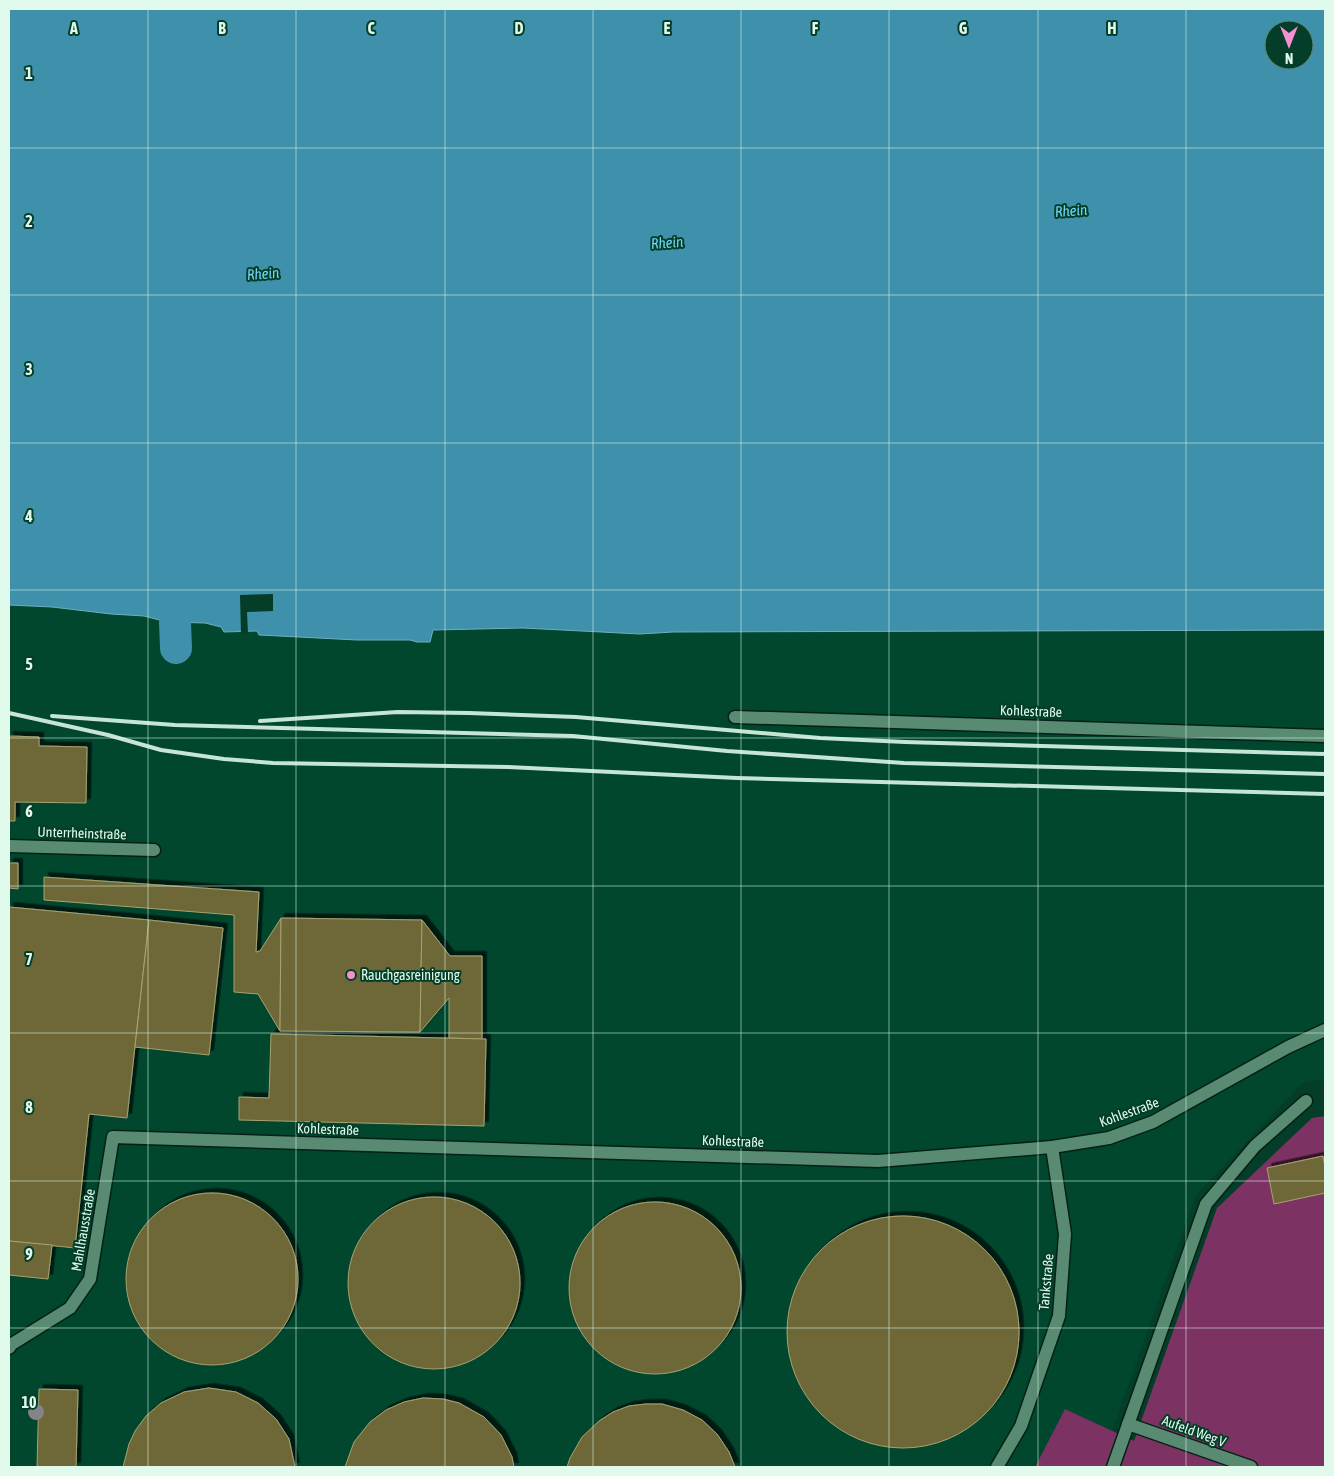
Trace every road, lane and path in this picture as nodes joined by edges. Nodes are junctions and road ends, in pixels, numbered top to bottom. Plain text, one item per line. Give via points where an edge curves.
1 (735, 717) dead end
2 (1325, 736) edge
3 (9, 846) edge
4 (154, 850) dead end
5 (1325, 1030) edge
6 (1306, 1101) dead end
7 (113, 1137) joint
8 (1052, 1147) junction
9 (10, 1345) edge
10 (1128, 1424) junction
11 (997, 1467) edge
12 (1113, 1467) edge
13 (1250, 1467) edge

1 - 2 lane, Kohlestraße
3 - 4 lane, Unterrheinstraße
5 - 8 lane, Kohlestraße via 1153,1122 1109,1138
6 - 10 lane via 1255,1146 1206,1204
7 - 8 lane, Kohlestraße via 878,1161
7 - 9 lane, Mahlhausstraße via 90,1279 70,1308
8 - 11 lane, Tankstraße via 1065,1234 1059,1316 1021,1426
10 - 12 lane
10 - 13 lane, Aufeld Weg V

